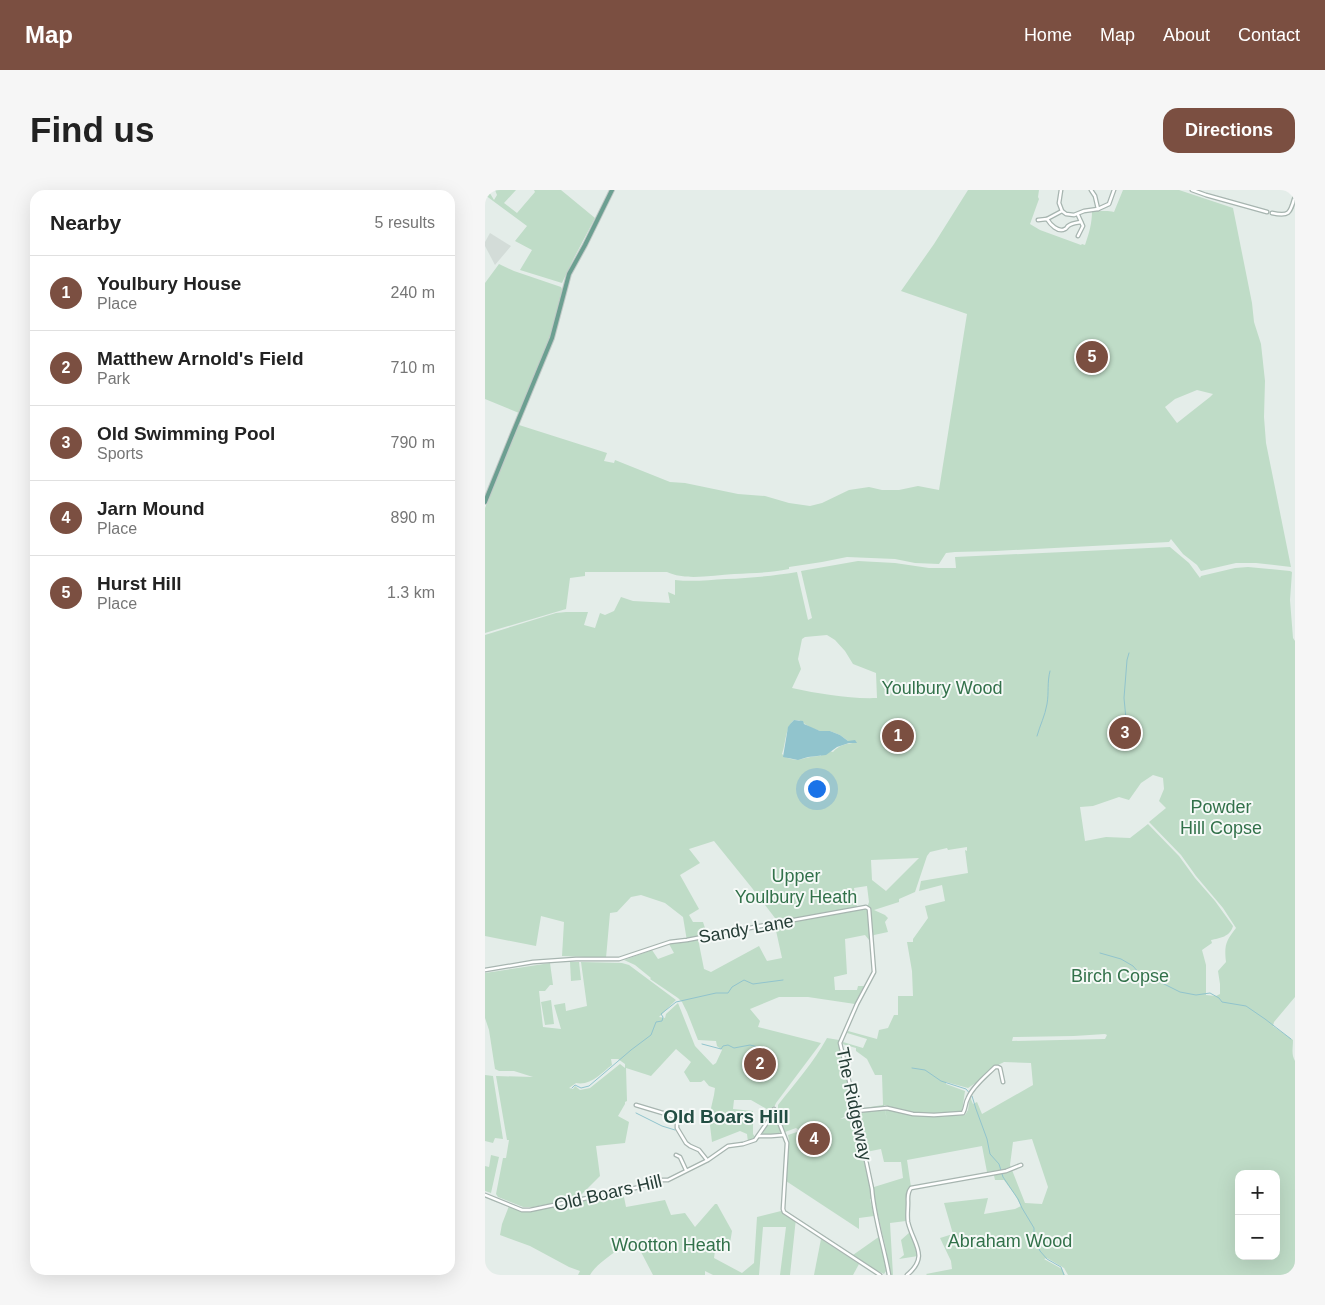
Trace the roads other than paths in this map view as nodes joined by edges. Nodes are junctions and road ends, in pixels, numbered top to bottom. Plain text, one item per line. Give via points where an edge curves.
1 (612, 190) edge
2 (1061, 190) edge
3 (1091, 190) edge
4 (1114, 190) edge
5 (1192, 190) edge
6 (1295, 196) edge
7 (1096, 209) junction
8 (1062, 211) junction
9 (1267, 212) dead end
10 (1272, 213) dead end
11 (1077, 214) junction
12 (1047, 219) junction
13 (1038, 220) dead end
14 (1081, 222) junction
15 (1078, 236) dead end
16 (485, 502) edge
17 (869, 909) joint
18 (485, 970) edge
19 (1003, 1082) dead end
20 (636, 1105) dead end
21 (856, 1110) junction
22 (783, 1134) junction
23 (757, 1136) junction
24 (676, 1155) dead end
25 (707, 1160) junction
26 (1021, 1165) dead end
27 (686, 1170) junction
28 (485, 1194) edge
29 (880, 1275) edge
30 (889, 1275) edge
31 (907, 1275) edge

1 - 16 main road via 569,274 552,338
2 - 8 street via 1059,203
3 - 7 street
4 - 7 street via 1109,204
5 - 9 street
6 - 10 street via 1289,213
7 - 11 street
8 - 11 street via 1069,215
8 - 12 street
11 - 14 street
12 - 13 street
12 - 14 street via 1062,230
14 - 15 street via 1083,226
17 - 18 street, Sandy Lane via 670,942 619,959 576,958
17 - 21 street, The Ridgeway via 873,972 840,1043
19 - 21 street via 998,1066 974,1087 963,1113 913,1114 887,1108
20 - 25 street via 677,1118 677,1128 686,1143 699,1150
21 - 30 street, The Ridgeway
22 - 23 street, Old Boars Hill
22 - 23 street via 774,1110
22 - 29 street via 787,1143 785,1212
23 - 25 street, Old Boars Hill via 745,1144 728,1146
24 - 27 street
25 - 27 street, Old Boars Hill
26 - 31 street via 1006,1171 911,1188 907,1192 908,1221 919,1251 919,1261
27 - 28 street, Old Boars Hill via 668,1180 654,1180 640,1187 529,1210

